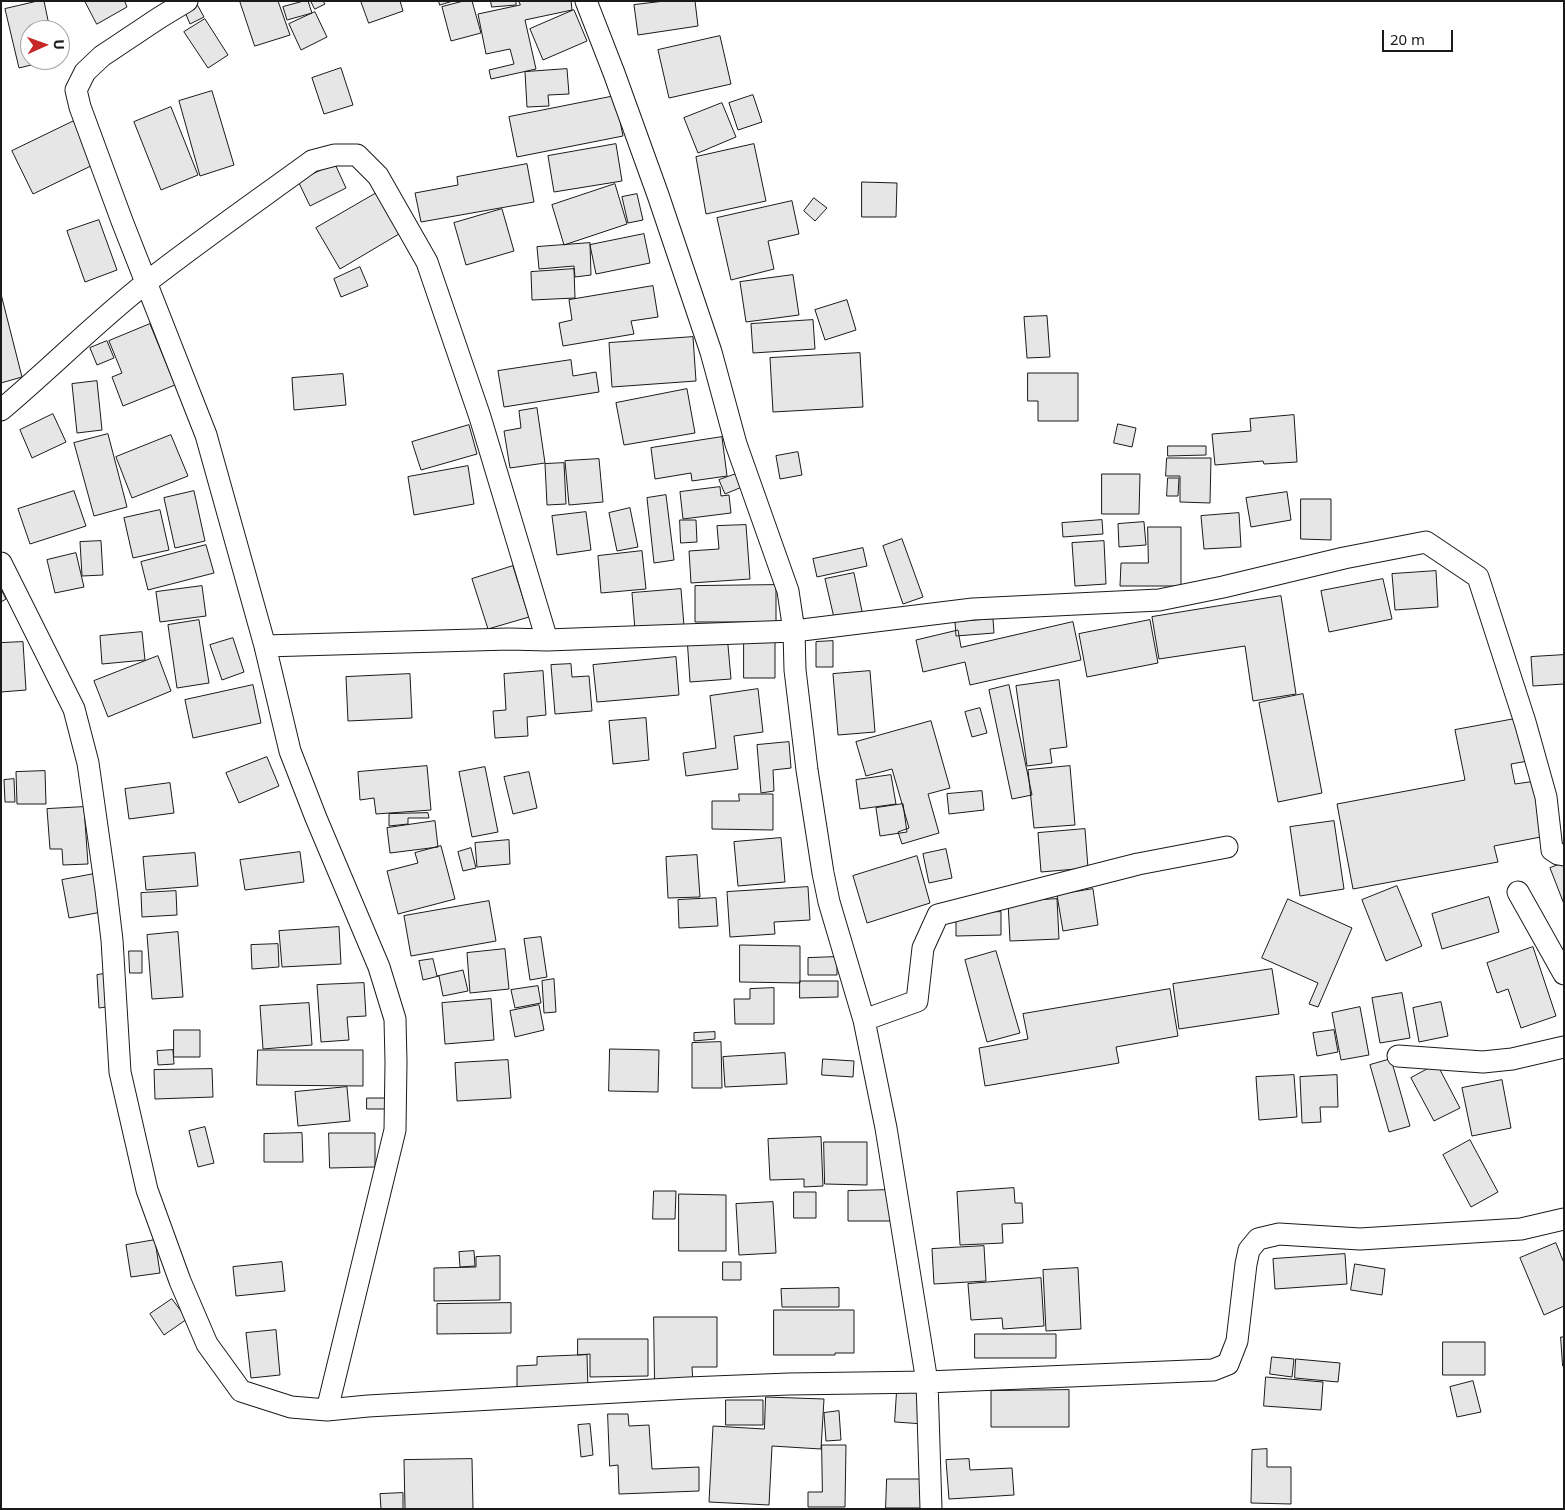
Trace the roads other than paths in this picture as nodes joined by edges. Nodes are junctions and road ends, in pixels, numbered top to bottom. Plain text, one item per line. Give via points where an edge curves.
1 (188, 1) edge
2 (586, 1) edge
3 (146, 282) junction
4 (1, 410) edge
5 (1, 563) edge
6 (794, 631) junction
7 (547, 640) junction
8 (265, 646) junction
9 (1228, 847) dead end
10 (1564, 855) edge
11 (1518, 892) dead end
12 (1564, 974) edge
13 (864, 1020) junction
14 (1564, 1047) edge
15 (1398, 1056) dead end
16 (1564, 1219) edge
17 (927, 1382) junction
18 (327, 1410) junction
19 (930, 1509) edge

1 - 3 street via 102,56 86,72 76,90
2 - 6 street via 658,194 711,352 736,444 788,591
3 - 4 street
3 - 7 street via 312,161 335,155 357,155 378,176 427,262 480,417
3 - 8 street via 206,435
5 - 18 street via 74,710 88,763 112,940 120,1072 147,1190 180,1281 207,1344 240,1391 291,1407
6 - 7 street
6 - 10 street via 973,609 1159,600 1426,542 1478,577 1546,797 1552,850
6 - 13 street via 796,679 823,873
7 - 8 street
8 - 18 street via 290,751 379,967 395,1019 395,1130
9 - 13 street via 1138,864 938,915 923,948 917,1001
11 - 12 street
13 - 17 street via 888,1138
14 - 15 street via 1483,1062
16 - 17 street via 1521,1229 1360,1239 1279,1234 1258,1239 1249,1250 1246,1264 1237,1341 1228,1364 1213,1370
17 - 18 street via 688,1388
17 - 19 street

